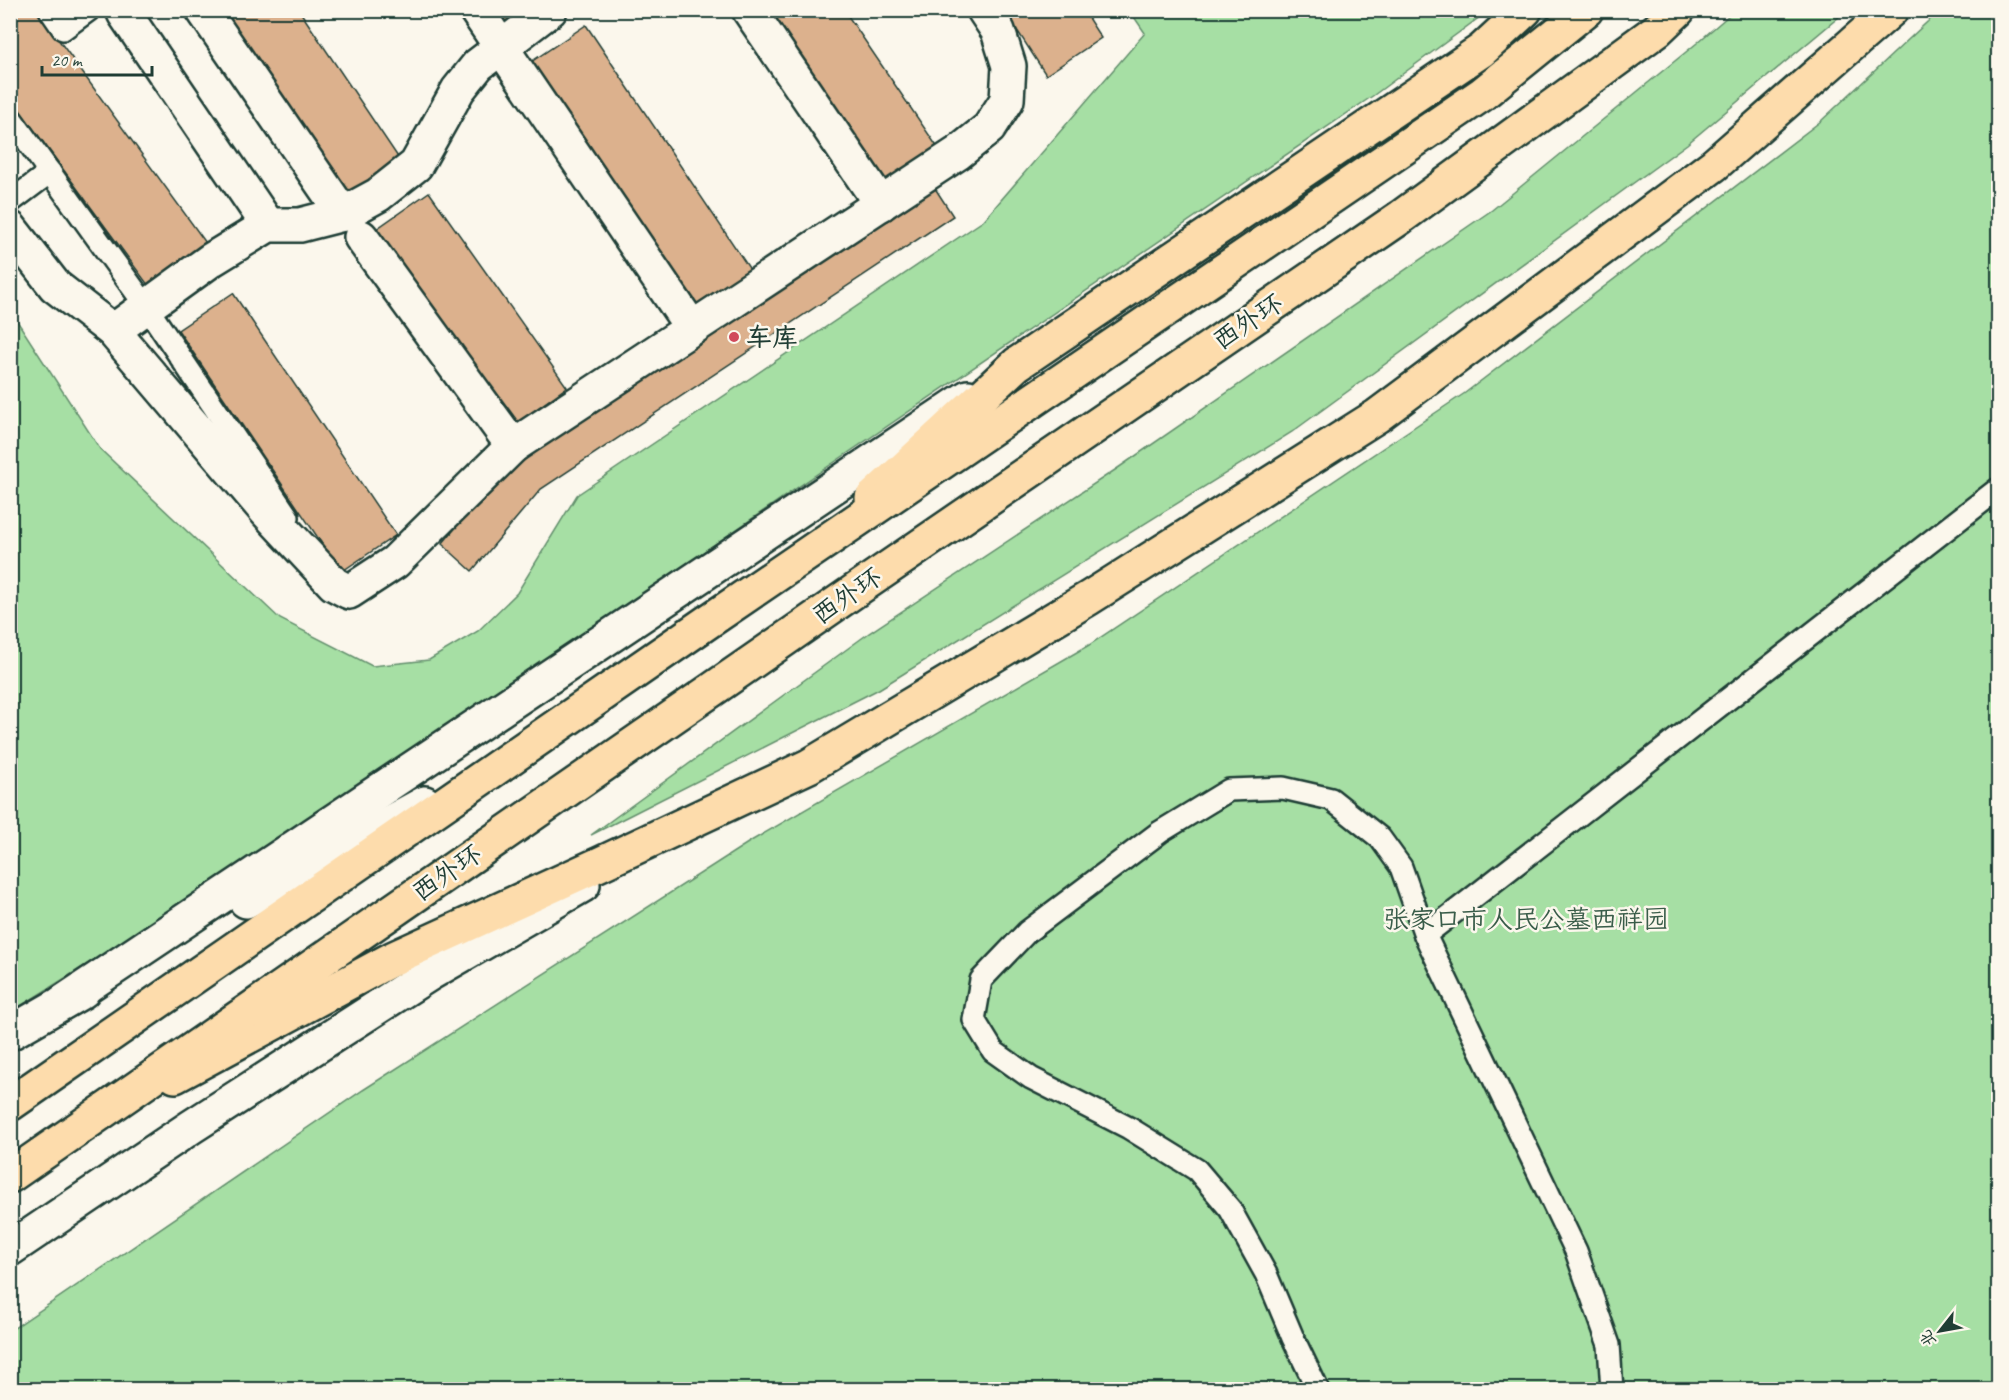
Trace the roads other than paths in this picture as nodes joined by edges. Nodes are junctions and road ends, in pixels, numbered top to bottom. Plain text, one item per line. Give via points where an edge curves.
1 (50, 10) edge
2 (89, 10) edge
3 (203, 10) edge
4 (476, 10) edge
5 (550, 10) edge
6 (748, 10) edge
7 (984, 10) edge
8 (1526, 10) edge
9 (1586, 10) edge
10 (1678, 10) edge
11 (1891, 10) edge
12 (124, 13) dead end
13 (501, 49) junction
14 (10, 117) edge
15 (50, 172) junction
16 (10, 202) edge
17 (880, 204) junction
18 (268, 225) junction
19 (352, 226) junction
20 (10, 228) edge
21 (146, 306) junction
22 (692, 328) junction
23 (113, 331) junction
24 (1017, 364) junction
25 (513, 446) junction
26 (1998, 489) edge
27 (826, 541) junction
28 (334, 584) junction
29 (529, 746) junction
30 (703, 816) junction
31 (1425, 935) junction
32 (63, 1002) junction
33 (10, 1033) edge
34 (10, 1104) edge
35 (76, 1130) junction
36 (10, 1176) edge
37 (10, 1194) edge
38 (10, 1249) edge
39 (1318, 1389) edge
40 (1612, 1389) edge

1 - 2 lane via 63,29
3 - 19 street
4 - 13 street
5 - 13 street
6 - 17 street
7 - 17 street via 998,31 1009,66 1007,100 989,128
8 - 24 main road via 1482,50
9 - 27 main road via 1481,95
10 - 35 main road, 西外环 via 1657,30 1401,217
11 - 30 main road via 1714,165 1377,416 1089,598 809,766
12 - 18 street
13 - 19 street via 478,65 458,90 416,165 378,195
13 - 22 street
14 - 15 lane
15 - 16 lane
15 - 21 lane
17 - 22 street
18 - 19 street
18 - 21 street
19 - 25 street
20 - 23 street via 55,286
21 - 23 street
21 - 28 lane
22 - 25 street
23 - 28 street via 266,511
24 - 27 main road
24 - 32 street
25 - 28 street via 395,562 349,592
26 - 31 lane
27 - 29 main road
29 - 32 street
29 - 34 main road
30 - 35 main road via 394,957
30 - 38 street via 429,974
31 - 39 lane via 1401,867 1391,852 1380,838 1331,799 1283,788 1229,790 1160,832 1027,932 981,980 974,1020 993,1051 1032,1078 1129,1128 1197,1170 1230,1209 1266,1274
31 - 40 lane via 1576,1251 1609,1345
32 - 33 street
35 - 36 main road, 西外环
35 - 37 street

